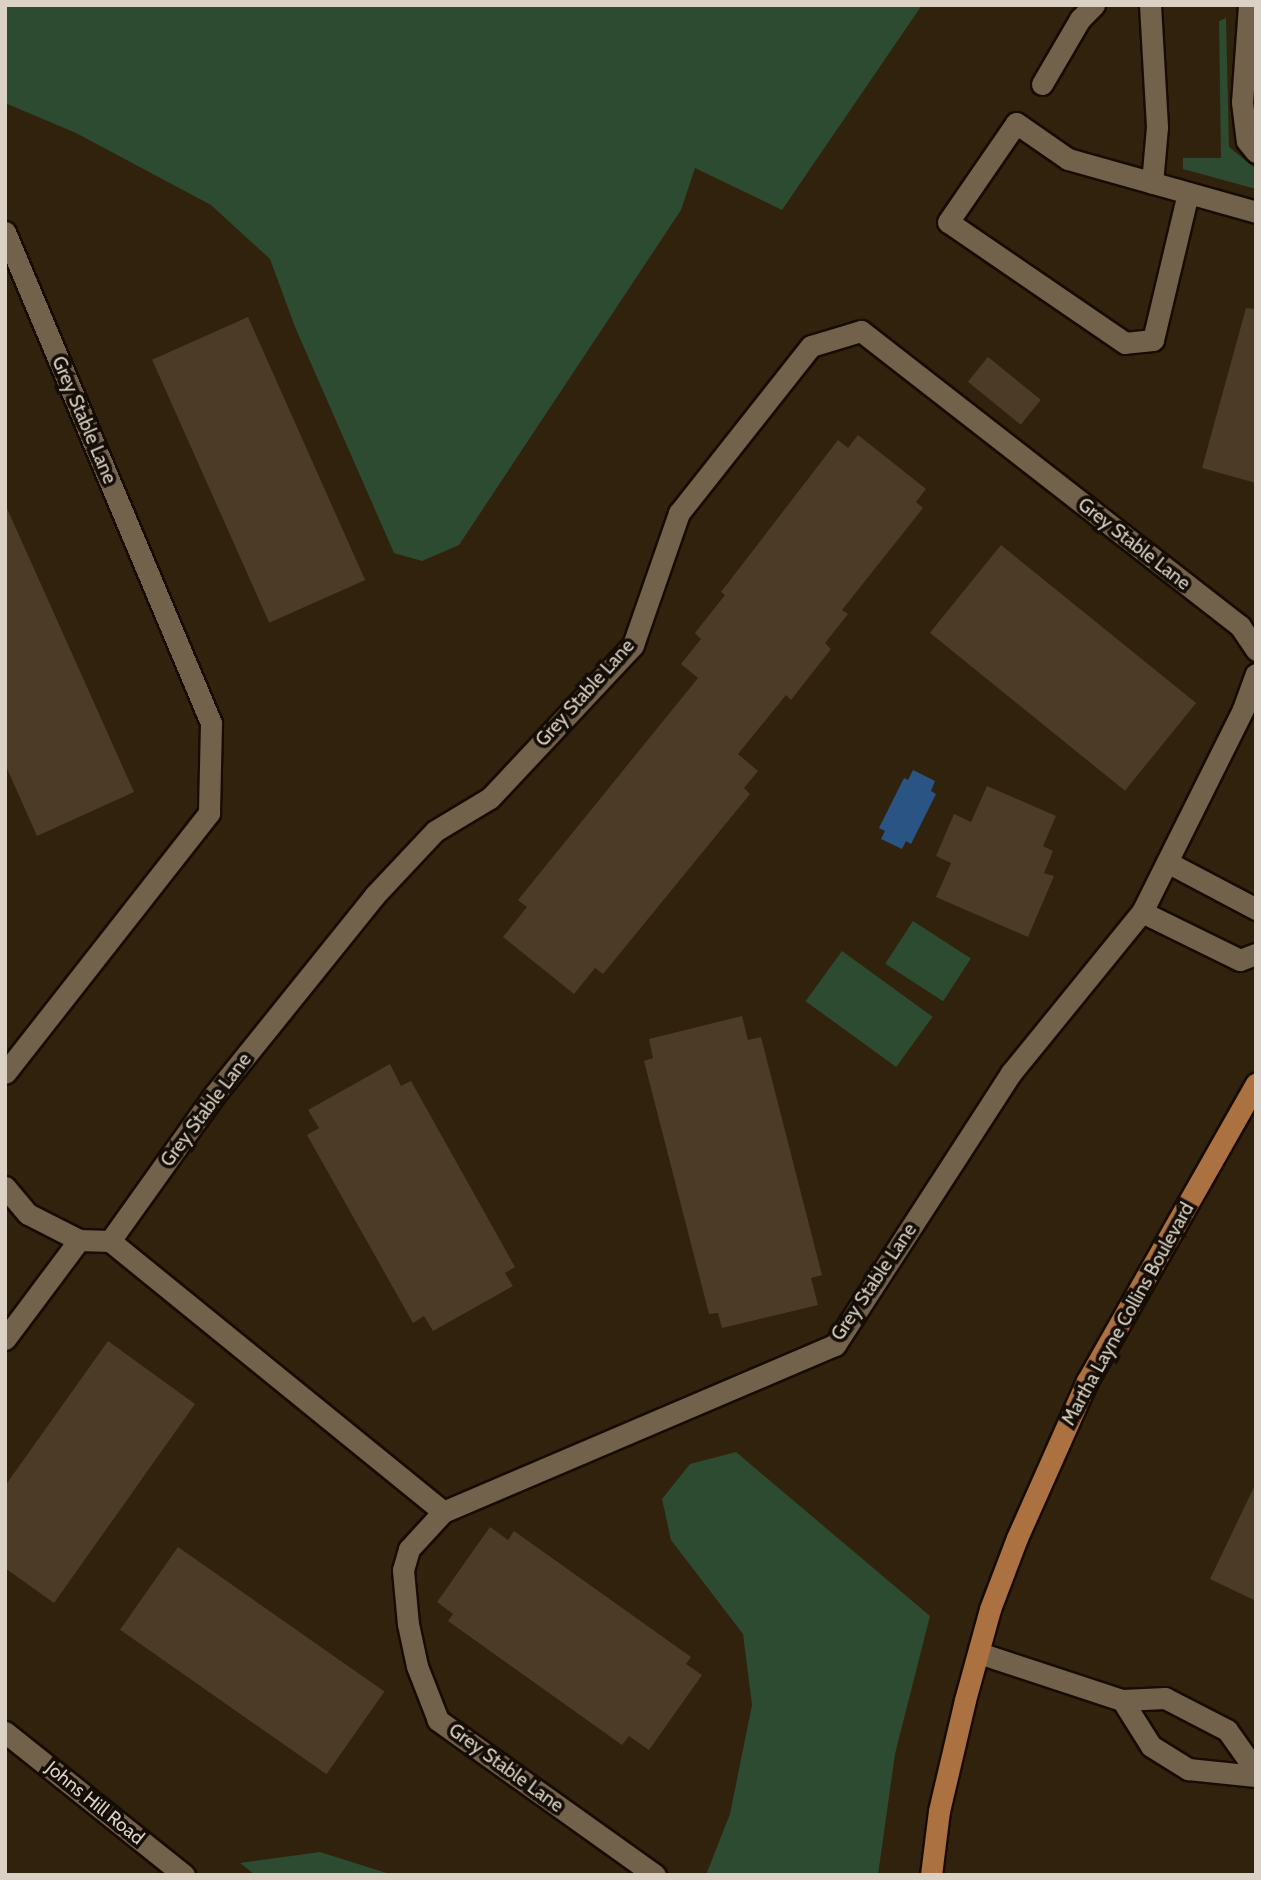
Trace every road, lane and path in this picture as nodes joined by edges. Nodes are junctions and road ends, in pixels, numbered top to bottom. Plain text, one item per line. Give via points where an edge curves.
1 (1094, 5) edge
2 (1150, 5) edge
3 (1249, 5) edge
4 (1042, 84) dead end
5 (1256, 152) edge
6 (1152, 183) junction
7 (1188, 193) junction
8 (1256, 212) edge
9 (5, 232) edge
10 (1256, 650) edge
11 (1256, 674) edge
12 (1167, 862) junction
13 (1256, 909) edge
14 (1142, 912) junction
15 (1256, 954) edge
16 (5, 1073) edge
17 (1256, 1084) edge
18 (5, 1187) edge
19 (79, 1240) junction
20 (110, 1241) junction
21 (5, 1339) edge
22 (443, 1512) junction
23 (979, 1653) junction
24 (1122, 1700) junction
25 (5, 1732) edge
26 (1256, 1774) edge
27 (184, 1875) edge
28 (655, 1875) edge
29 (930, 1875) edge

1 - 4 street via 1080,19
2 - 6 street via 1157,127
3 - 5 street via 1242,102 1247,141
6 - 7 street
6 - 7 street via 1068,159 1016,123 948,222 1125,343 1153,340
7 - 8 street
9 - 16 street, Grey Stable Lane via 211,723 209,813
10 - 20 street, Grey Stable Lane via 1240,626 861,331 811,346 679,513 633,645 490,798 435,831 374,896 215,1094
11 - 12 street, Grey Stable Lane via 1244,709
12 - 13 street
12 - 14 street, Grey Stable Lane
14 - 15 street via 1240,960
14 - 22 street, Grey Stable Lane via 1011,1073 835,1345
17 - 23 main road, Martha Layne Collins Boulevard via 1087,1381 1017,1538
18 - 19 street via 28,1214
19 - 20 street
19 - 21 street
20 - 22 street
22 - 28 street, Grey Stable Lane via 409,1549 403,1570 416,1666 438,1720
23 - 24 street
23 - 29 main road, Martha Layne Collins Boulevard via 939,1811
24 - 26 street via 1165,1698 1227,1730
24 - 26 street via 1151,1746 1188,1769
25 - 27 street, Johns Hill Road

